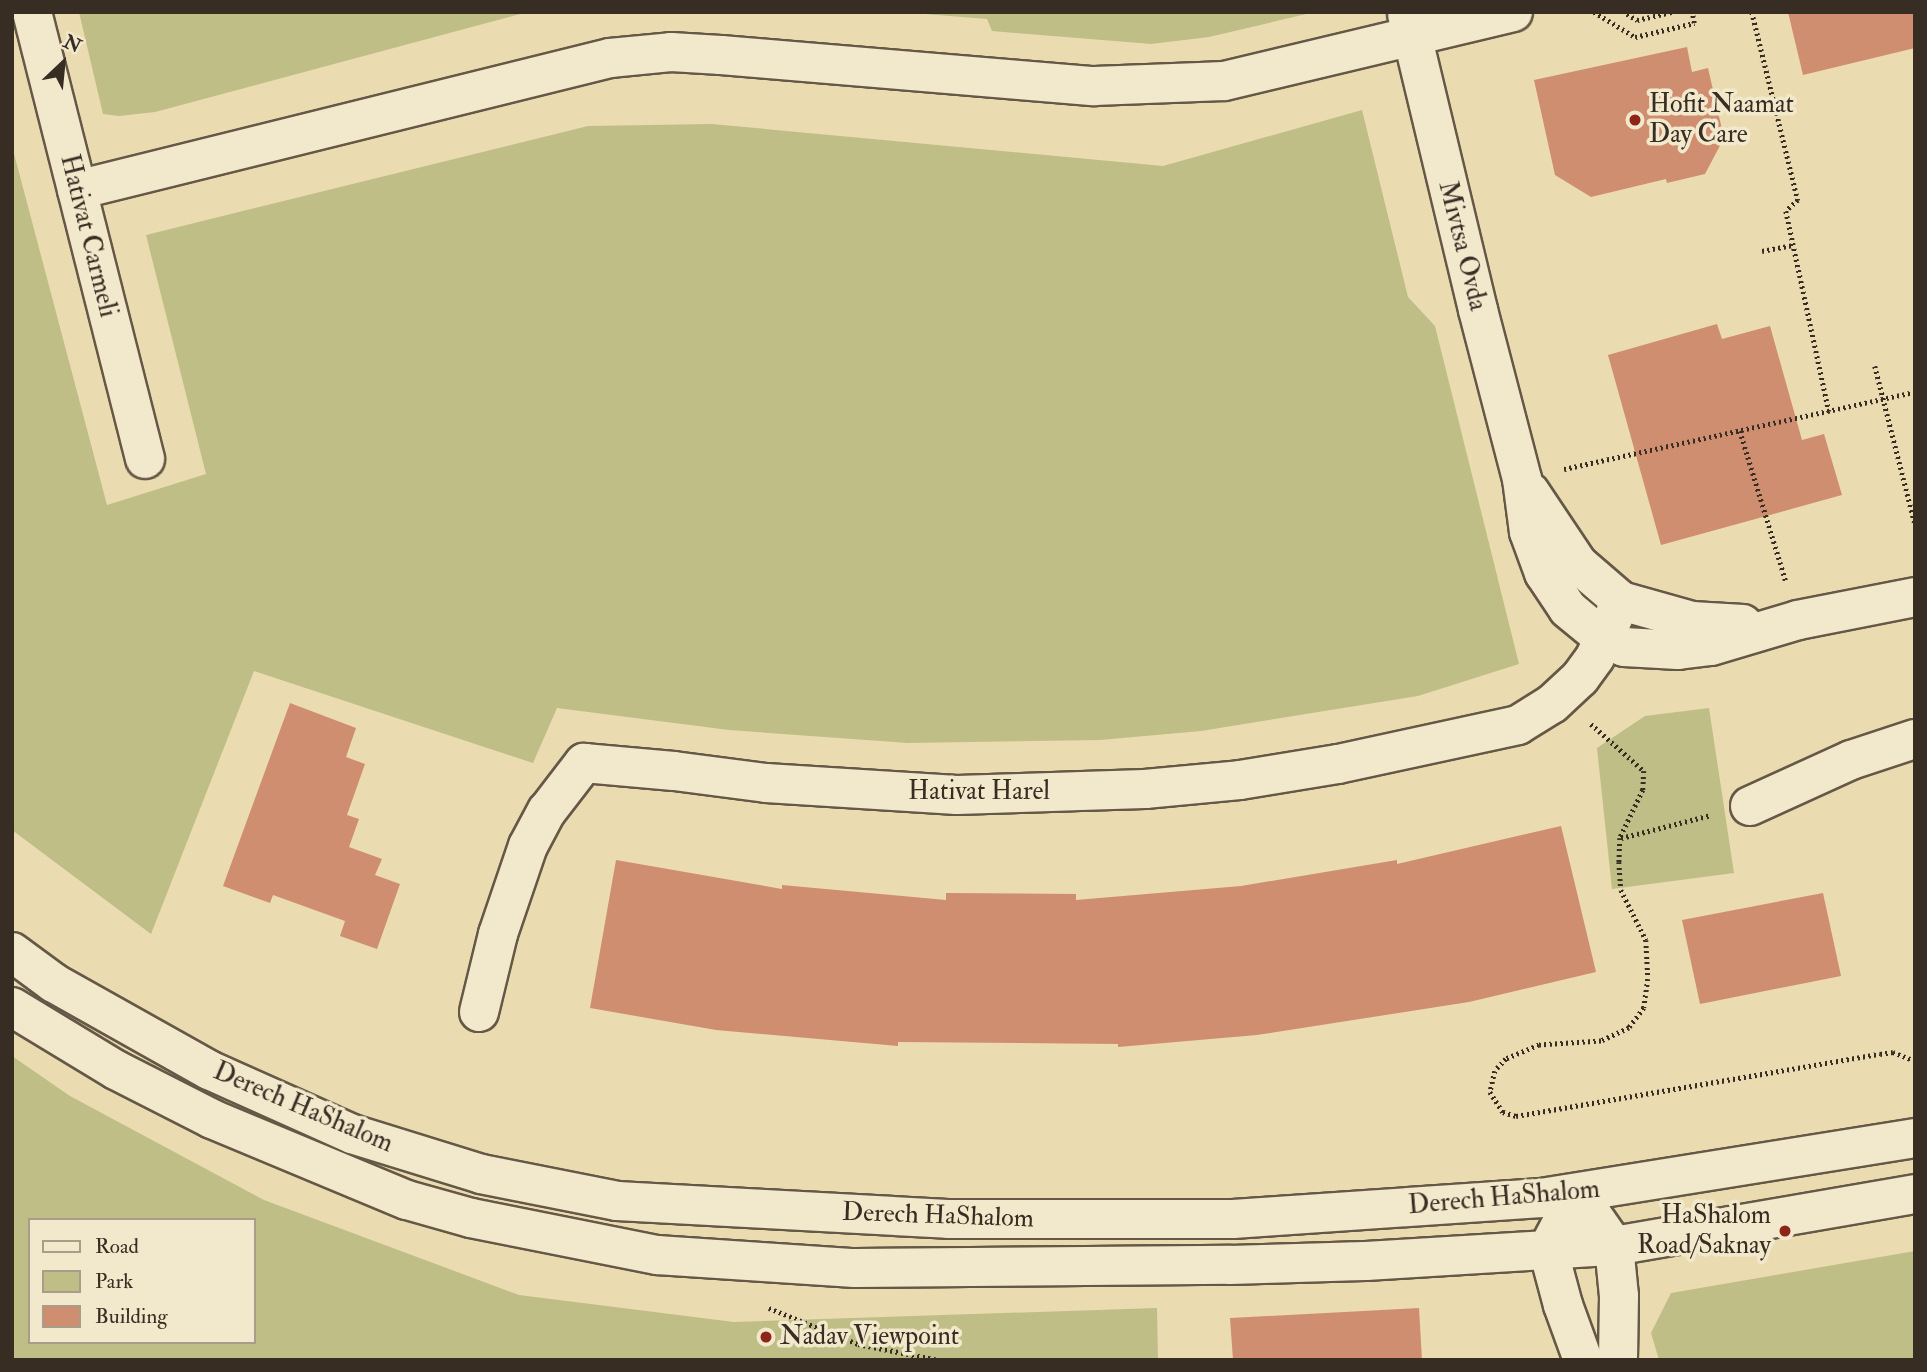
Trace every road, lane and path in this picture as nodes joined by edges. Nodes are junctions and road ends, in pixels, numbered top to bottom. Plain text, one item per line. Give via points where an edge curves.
1 (32, 12) edge
2 (1513, 12) edge
3 (1594, 12) edge
4 (1672, 12) edge
5 (1692, 12) edge
6 (1752, 12) edge
7 (1627, 14) dead end
8 (1409, 25) edge
9 (77, 190) junction
10 (1792, 245) junction
11 (1762, 251) dead end
12 (1875, 366) dead end
13 (1915, 392) edge
14 (1884, 399) junction
15 (1829, 411) junction
16 (1740, 431) junction
17 (145, 459) dead end
18 (1522, 479) junction
19 (1915, 524) edge
20 (1915, 597) edge
21 (1621, 601) junction
22 (1798, 620) junction
23 (1603, 638) junction
24 (1589, 723) dead end
25 (1915, 739) edge
26 (1750, 806) joint
27 (1620, 838) junction
28 (12, 952) edge
29 (12, 1007) edge
30 (479, 1012) dead end
31 (1915, 1061) edge
32 (1915, 1138) edge
33 (1577, 1193) junction
34 (1915, 1194) edge
35 (1614, 1246) junction
36 (1548, 1249) junction
37 (769, 1308) dead end
38 (938, 1360) edge
39 (1583, 1360) edge
40 (1618, 1360) edge

1 - 9 street, Hativat Carmeli
2 - 8 street
3 - 5 path via 1640,39 1694,23
4 - 7 path via 1637,20
6 - 10 path via 1798,200 1786,211
8 - 9 street via 1224,81 1094,86 721,55 671,52 622,57
8 - 18 street, Mivtsa Ovda
9 - 17 street, Hativat Carmeli
10 - 11 path
10 - 15 path
12 - 14 path
13 - 14 path
14 - 15 path
14 - 19 path
15 - 16 path
16 - 18 path
16 - 22 path
18 - 21 street, Mivtsa Ovda via 1578,564
18 - 23 street, Mivtsa Ovda via 1529,532 1544,573 1568,609
20 - 22 street
21 - 22 street via 1692,621
21 - 23 street, Hativat Harel
22 - 23 street via 1710,646 1678,650 1625,647
23 - 30 street, Hativat Harel via 1572,687 1542,712 1506,730 1240,780 957,795 766,783 584,763 547,811 528,846 498,934
24 - 27 path via 1644,771 1643,790
25 - 26 street via 1851,760
26 - 27 path
27 - 31 path via 1621,890 1646,940 1644,1007 1629,1028 1601,1041 1539,1045 1506,1059 1490,1079 1490,1092 1503,1112 1516,1116 1893,1052
28 - 33 street, Derech HaShalom via 54,984 209,1070 352,1134 481,1174 617,1201 948,1219 1233,1219
29 - 36 street, Derech HaShalom via 116,1070 212,1119 396,1196 471,1218 657,1255 855,1268 1243,1265
32 - 33 street, Derech HaShalom
33 - 35 street
33 - 36 street
34 - 35 street, Derech HaShalom
35 - 36 street, Derech HaShalom
35 - 40 street
36 - 39 street
37 - 38 path via 858,1344

